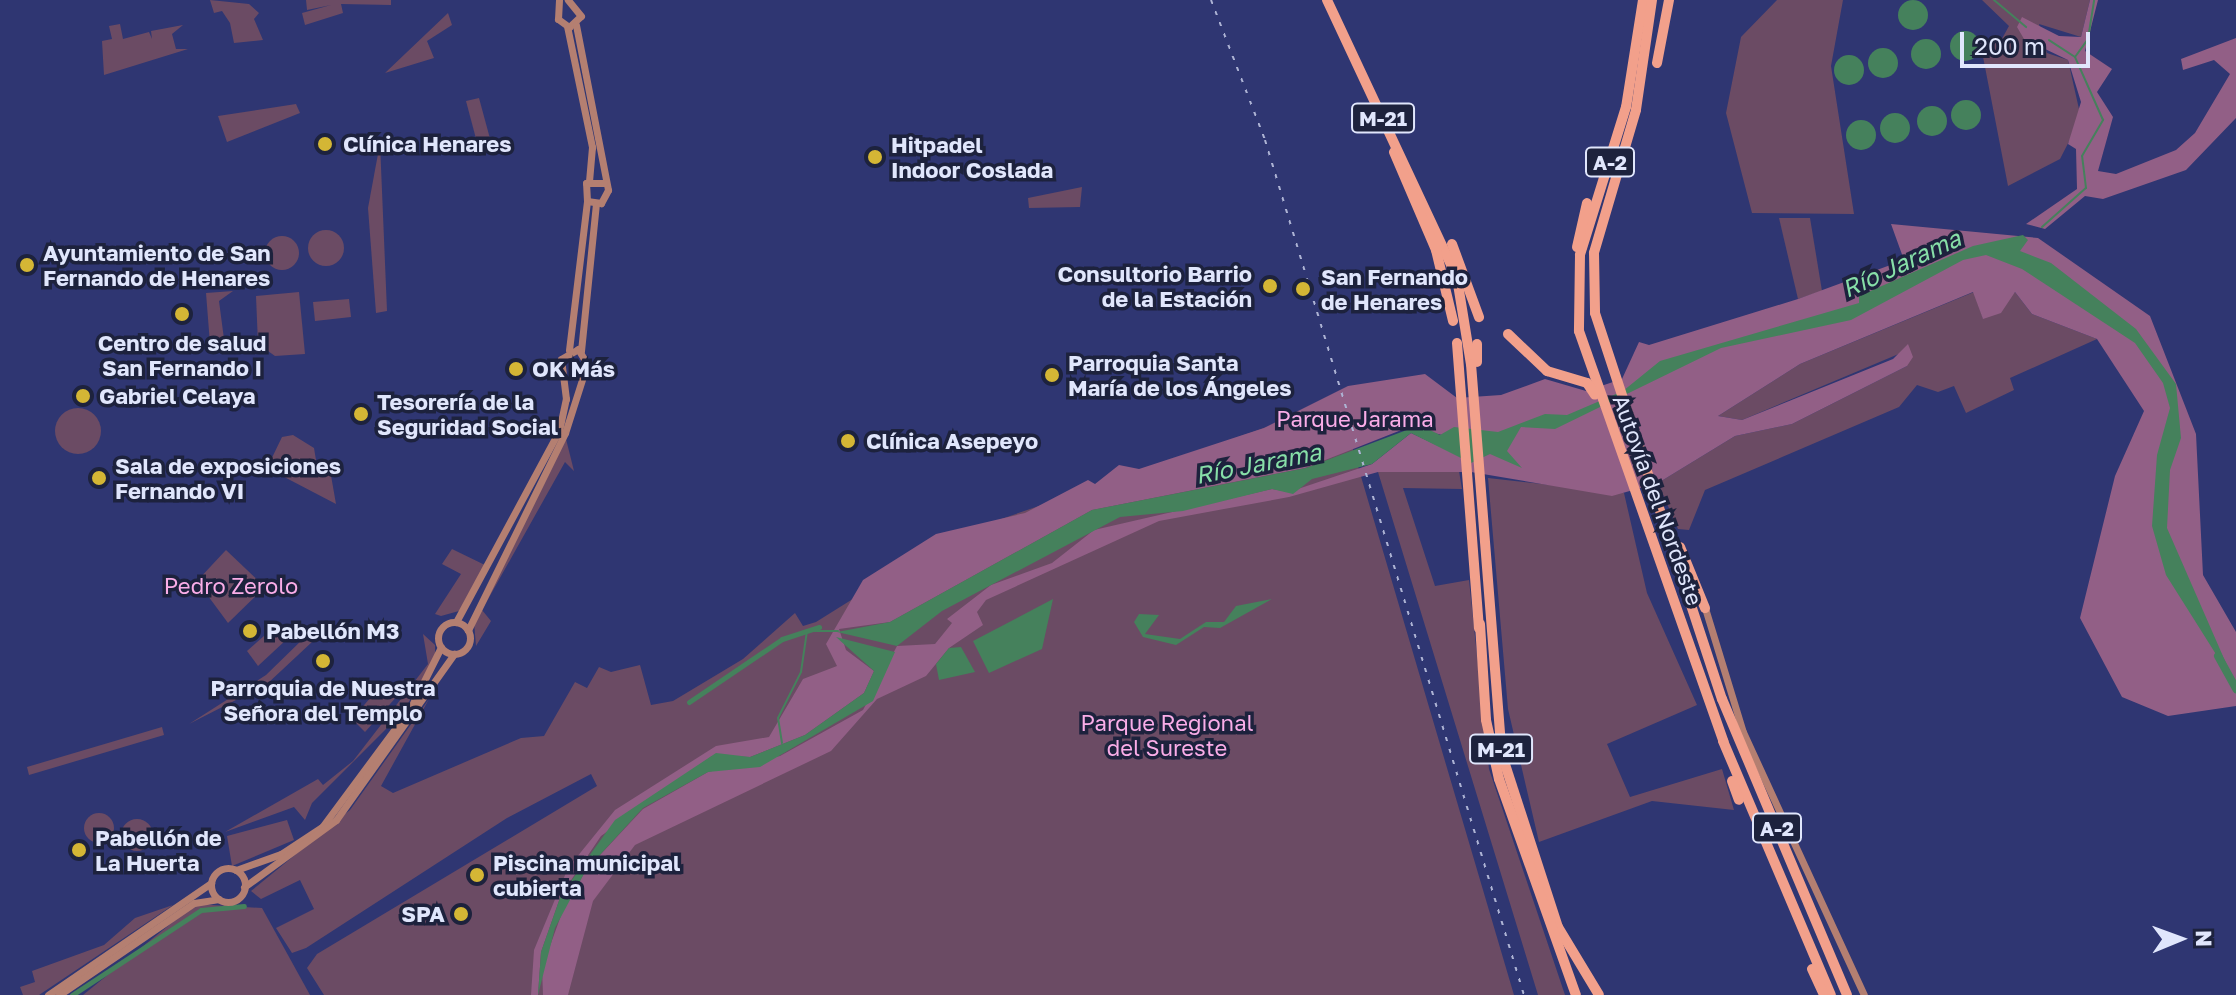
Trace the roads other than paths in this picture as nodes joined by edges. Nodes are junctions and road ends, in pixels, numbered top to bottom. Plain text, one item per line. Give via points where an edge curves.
1 (1326, 0) edge
2 (1643, 0) edge
3 (1652, 0) edge
4 (1669, 0) edge
5 (569, 2) edge
6 (560, 4) edge
7 (571, 25) junction
8 (1657, 63) dead end
9 (1394, 152) junction
10 (589, 181) junction
11 (604, 183) junction
12 (587, 201) junction
13 (1587, 203) dead end
14 (596, 204) junction
15 (1479, 317) dead end
16 (1577, 317) junction
17 (1453, 321) dead end
18 (1508, 334) dead end
19 (1457, 343) dead end
20 (1477, 344) dead end
21 (569, 350) junction
22 (581, 351) junction
23 (564, 371) junction
24 (580, 374) junction
25 (1592, 384) junction
26 (1472, 422) junction
27 (1658, 502) junction
28 (1480, 503) junction
29 (1705, 608) joint
30 (456, 622) junction
31 (468, 630) junction
32 (441, 647) junction
33 (1481, 651) junction
34 (454, 654) junction
35 (1723, 741) junction
36 (1739, 800) dead end
37 (236, 870) junction
38 (211, 883) junction
39 (244, 887) junction
40 (219, 899) junction
41 (1812, 969) dead end
42 (1574, 994) edge
43 (48, 995) edge
44 (59, 995) edge
45 (1602, 995) edge
46 (1824, 995) edge
47 (1831, 995) edge
48 (1847, 995) edge
49 (1864, 995) edge

1 - 9 highway, M-21
1 - 15 highway via 1447,233
1 - 26 highway, M-21 via 1450,257 1468,331
2 - 16 highway, Autovía del Nordeste / A-2 via 1624,116 1580,255
3 - 27 highway, Autovía del Nordeste / A-2 via 1636,110 1594,253 1593,302
4 - 8 highway
5 - 6 main road
5 - 7 main road via 580,13
6 - 7 main road
7 - 10 main road via 592,147
7 - 11 main road
9 - 17 highway via 1436,250
9 - 26 highway, M-21 via 1452,280
10 - 11 main road
10 - 12 main road
11 - 14 main road via 607,195
12 - 14 main road
12 - 21 main road
13 - 16 highway via 1573,275
14 - 22 main road
16 - 25 highway, Autovía del Nordeste / A-2
18 - 25 highway via 1547,371
19 - 26 highway
20 - 26 highway
21 - 22 main road
21 - 23 main road via 561,359
22 - 24 main road via 587,364
23 - 24 main road
23 - 30 main road via 559,431
24 - 31 main road via 560,444
25 - 35 highway, Autovía del Nordeste / A-2
26 - 28 highway, M-21
26 - 33 highway via 1468,516
27 - 29 highway
27 - 48 highway, Autovía del Nordeste / A-2 via 1722,699
28 - 33 highway, M-21
28 - 45 highway, M-21 via 1490,664 1502,755 1558,927
29 - 49 main road via 1743,732
30 - 31 main road
30 - 32 main road via 441,631
31 - 34 main road via 467,648
32 - 34 main road
32 - 37 main road via 411,707 322,827 281,854
33 - 42 highway, M-21 via 1499,779
34 - 39 main road via 336,820
35 - 36 highway
35 - 47 highway, Autovía del Nordeste / A-2
37 - 38 main road via 222,869
37 - 39 main road
38 - 40 main road
38 - 43 main road
39 - 40 main road via 236,899
40 - 44 main road via 194,903
41 - 46 highway

